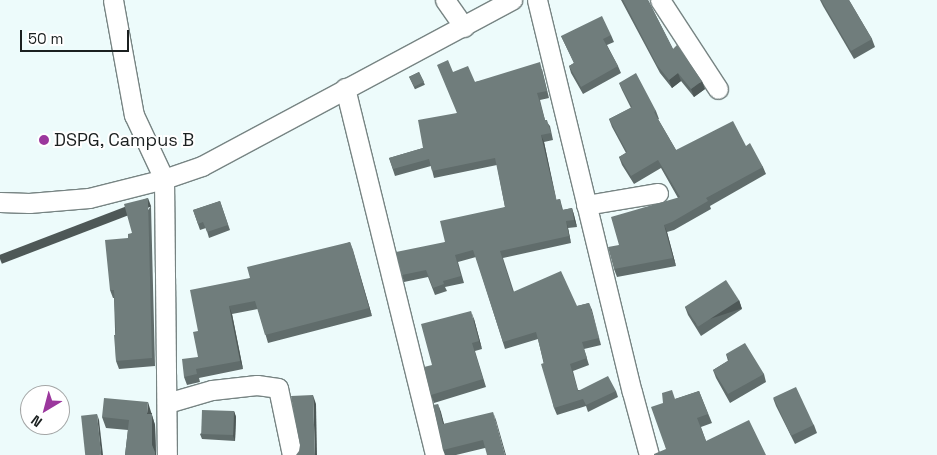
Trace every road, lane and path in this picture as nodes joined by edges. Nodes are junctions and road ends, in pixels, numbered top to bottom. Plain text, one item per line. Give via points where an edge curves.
1 (113, 0) edge
2 (445, 0) edge
3 (512, 0) edge
4 (536, 0) edge
5 (660, 0) edge
6 (464, 27) junction
7 (345, 88) junction
8 (718, 89) dead end
9 (164, 179) junction
10 (658, 193) dead end
11 (0, 202) edge
12 (586, 206) junction
13 (167, 402) junction
14 (166, 455) edge
15 (292, 455) edge
16 (435, 455) edge
17 (649, 455) edge

1 - 9 street via 134,116
2 - 6 street
3 - 6 street
4 - 12 street
5 - 8 street
6 - 7 street
7 - 9 street via 202,166
7 - 16 street
9 - 11 street via 89,198
9 - 13 street
10 - 12 street
12 - 17 street
13 - 14 street
13 - 15 street via 212,390 257,385 278,388

